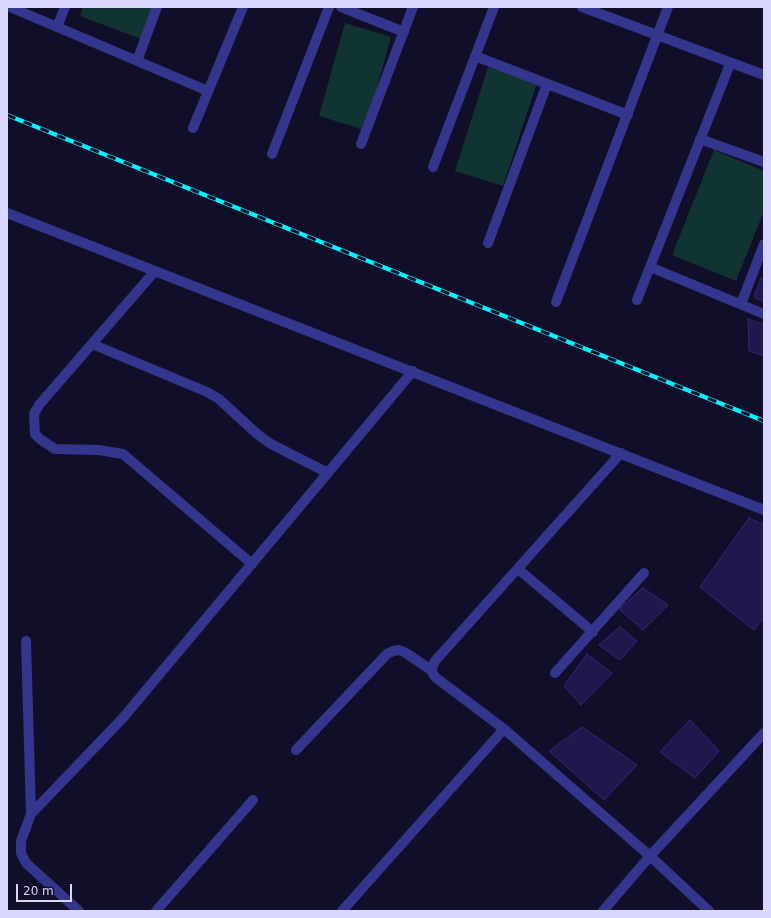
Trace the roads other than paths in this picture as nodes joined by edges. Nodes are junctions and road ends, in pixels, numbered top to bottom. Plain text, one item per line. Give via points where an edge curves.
1 (10, 7) edge
2 (65, 7) edge
3 (157, 7) edge
4 (243, 7) edge
5 (329, 7) edge
6 (341, 7) edge
7 (413, 7) edge
8 (494, 7) edge
9 (582, 7) edge
10 (668, 7) edge
11 (57, 27) junction
12 (404, 32) junction
13 (657, 36) junction
14 (475, 56) junction
15 (137, 61) junction
16 (730, 64) junction
17 (764, 75) edge
18 (547, 84) junction
19 (208, 91) junction
20 (628, 115) junction
21 (193, 128) dead end
22 (700, 139) junction
23 (362, 144) dead end
24 (272, 154) dead end
25 (764, 162) edge
26 (433, 167) dead end
27 (7, 213) edge
28 (488, 243) dead end
29 (764, 244) edge
30 (650, 267) junction
31 (155, 270) junction
32 (637, 300) dead end
33 (556, 302) dead end
34 (741, 304) junction
35 (764, 314) edge
36 (92, 344) junction
37 (413, 371) junction
38 (621, 453) junction
39 (328, 473) junction
40 (764, 510) edge
41 (252, 564) junction
42 (518, 569) junction
43 (644, 573) dead end
44 (593, 632) junction
45 (26, 641) dead end
46 (431, 670) junction
47 (555, 673) dead end
48 (504, 729) junction
49 (764, 732) edge
50 (296, 750) dead end
51 (253, 800) dead end
52 (31, 814) junction
53 (650, 856) junction
54 (79, 911) edge
55 (156, 911) edge
56 (342, 911) edge
57 (602, 911) edge
58 (709, 911) edge

1 - 11 street
2 - 11 street
3 - 15 street
4 - 19 street
5 - 24 street
6 - 12 street
7 - 12 street
8 - 14 street
9 - 13 street
10 - 13 street
11 - 15 street
12 - 23 street
13 - 16 street
13 - 20 street
14 - 18 street
14 - 26 street
15 - 19 street
16 - 17 street
16 - 22 street
18 - 20 street
18 - 28 street
19 - 21 street
20 - 33 street
22 - 25 street
22 - 30 street
27 - 31 street
29 - 34 street
30 - 32 street
30 - 34 street
31 - 36 street
31 - 37 street
34 - 35 street
36 - 39 street via 207,392 219,399 271,444
36 - 41 street via 39,406 34,414 35,434 55,448 123,454
37 - 38 street
37 - 39 street
38 - 40 street
38 - 42 street
39 - 41 street
41 - 52 street via 122,719
42 - 44 street
42 - 46 street via 435,661
43 - 44 street
44 - 47 street
45 - 52 street
46 - 48 street via 435,677
46 - 50 street via 399,650 387,654
48 - 53 street
48 - 56 street
49 - 53 street
51 - 55 street
52 - 54 street via 21,841 21,853 26,863
53 - 57 street
53 - 58 street

